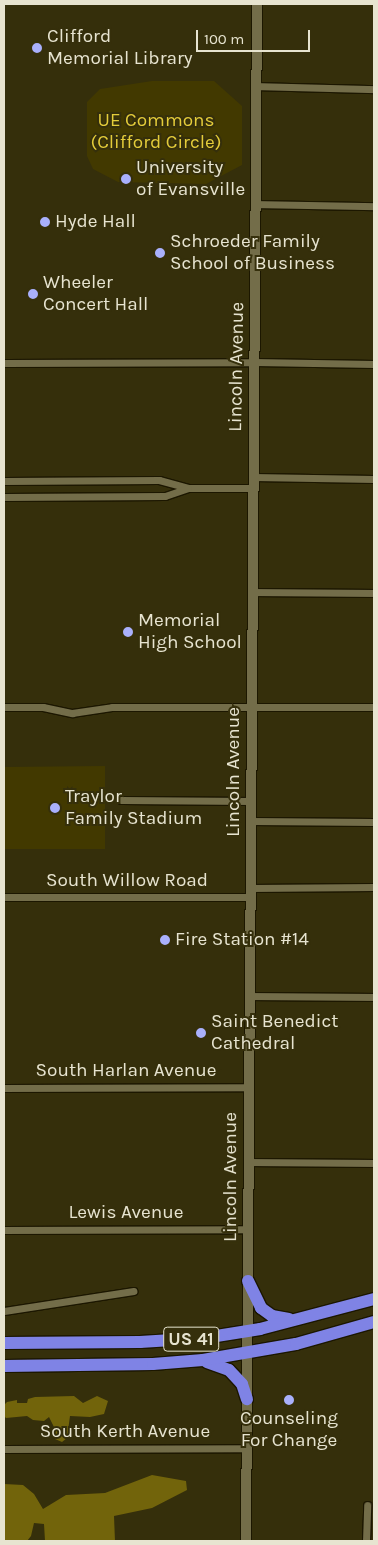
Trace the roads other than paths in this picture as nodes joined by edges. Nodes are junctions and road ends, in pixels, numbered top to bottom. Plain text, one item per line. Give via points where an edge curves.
1 (257, 4) edge
2 (256, 86) junction
3 (374, 89) edge
4 (255, 204) junction
5 (374, 206) edge
6 (254, 362) junction
7 (4, 363) edge
8 (374, 364) edge
9 (253, 477) junction
10 (374, 479) edge
11 (4, 481) edge
12 (188, 488) junction
13 (253, 488) junction
14 (4, 497) edge
15 (252, 592) junction
16 (374, 593) edge
17 (252, 706) junction
18 (4, 707) edge
19 (374, 707) edge
20 (121, 800) dead end
21 (251, 801) junction
22 (251, 822) junction
23 (374, 822) edge
24 (374, 887) edge
25 (250, 892) junction
26 (4, 897) edge
27 (250, 996) junction
28 (374, 997) edge
29 (249, 1087) junction
30 (4, 1088) edge
31 (249, 1162) junction
32 (374, 1162) edge
33 (249, 1229) junction
34 (4, 1230) edge
35 (248, 1281) junction
36 (133, 1291) dead end
37 (374, 1299) edge
38 (4, 1311) edge
39 (297, 1320) junction
40 (374, 1322) edge
41 (248, 1331) junction
42 (4, 1343) edge
43 (247, 1354) junction
44 (203, 1360) junction
45 (4, 1366) edge
46 (247, 1399) junction
47 (246, 1448) junction
48 (4, 1449) edge
49 (367, 1504) dead end
50 (246, 1541) edge
51 (366, 1541) edge

1 - 2 street, Lincoln Avenue
2 - 3 street
2 - 4 street, Lincoln Avenue
4 - 5 street
4 - 6 street, Lincoln Avenue
6 - 7 street
6 - 8 street
6 - 9 street, Lincoln Avenue
9 - 10 street
9 - 13 street, Lincoln Avenue
11 - 12 street via 159,480
12 - 13 street
12 - 14 street via 164,496
13 - 15 street, Lincoln Avenue
15 - 16 street
15 - 17 street, Lincoln Avenue
17 - 18 street via 112,707 72,713 43,707
17 - 19 street
17 - 21 street, Lincoln Avenue
20 - 21 street
21 - 22 street, Lincoln Avenue
22 - 23 street
22 - 25 street, Lincoln Avenue
24 - 25 street, South Willow Road
25 - 26 street, South Willow Road
25 - 27 street, Lincoln Avenue
27 - 28 street
27 - 29 street, Lincoln Avenue
29 - 30 street, South Harlan Avenue
29 - 31 street, Lincoln Avenue
31 - 32 street
31 - 33 street, Lincoln Avenue
33 - 34 street, Lewis Avenue
33 - 35 street, Lincoln Avenue
35 - 39 highway via 261,1308 277,1318
35 - 41 street, Lincoln Avenue
36 - 38 street
37 - 39 highway, US 41
39 - 41 highway, US 41
40 - 43 highway, US 41
41 - 42 highway, US 41 via 204,1338 140,1342
41 - 43 street, Lincoln Avenue
43 - 44 highway, US 41
43 - 46 street, Lincoln Avenue
44 - 45 highway, US 41
44 - 46 highway via 230,1370 242,1384
46 - 47 street, Lincoln Avenue
47 - 48 street, South Kerth Avenue
47 - 50 street, Lincoln Avenue
49 - 51 street

